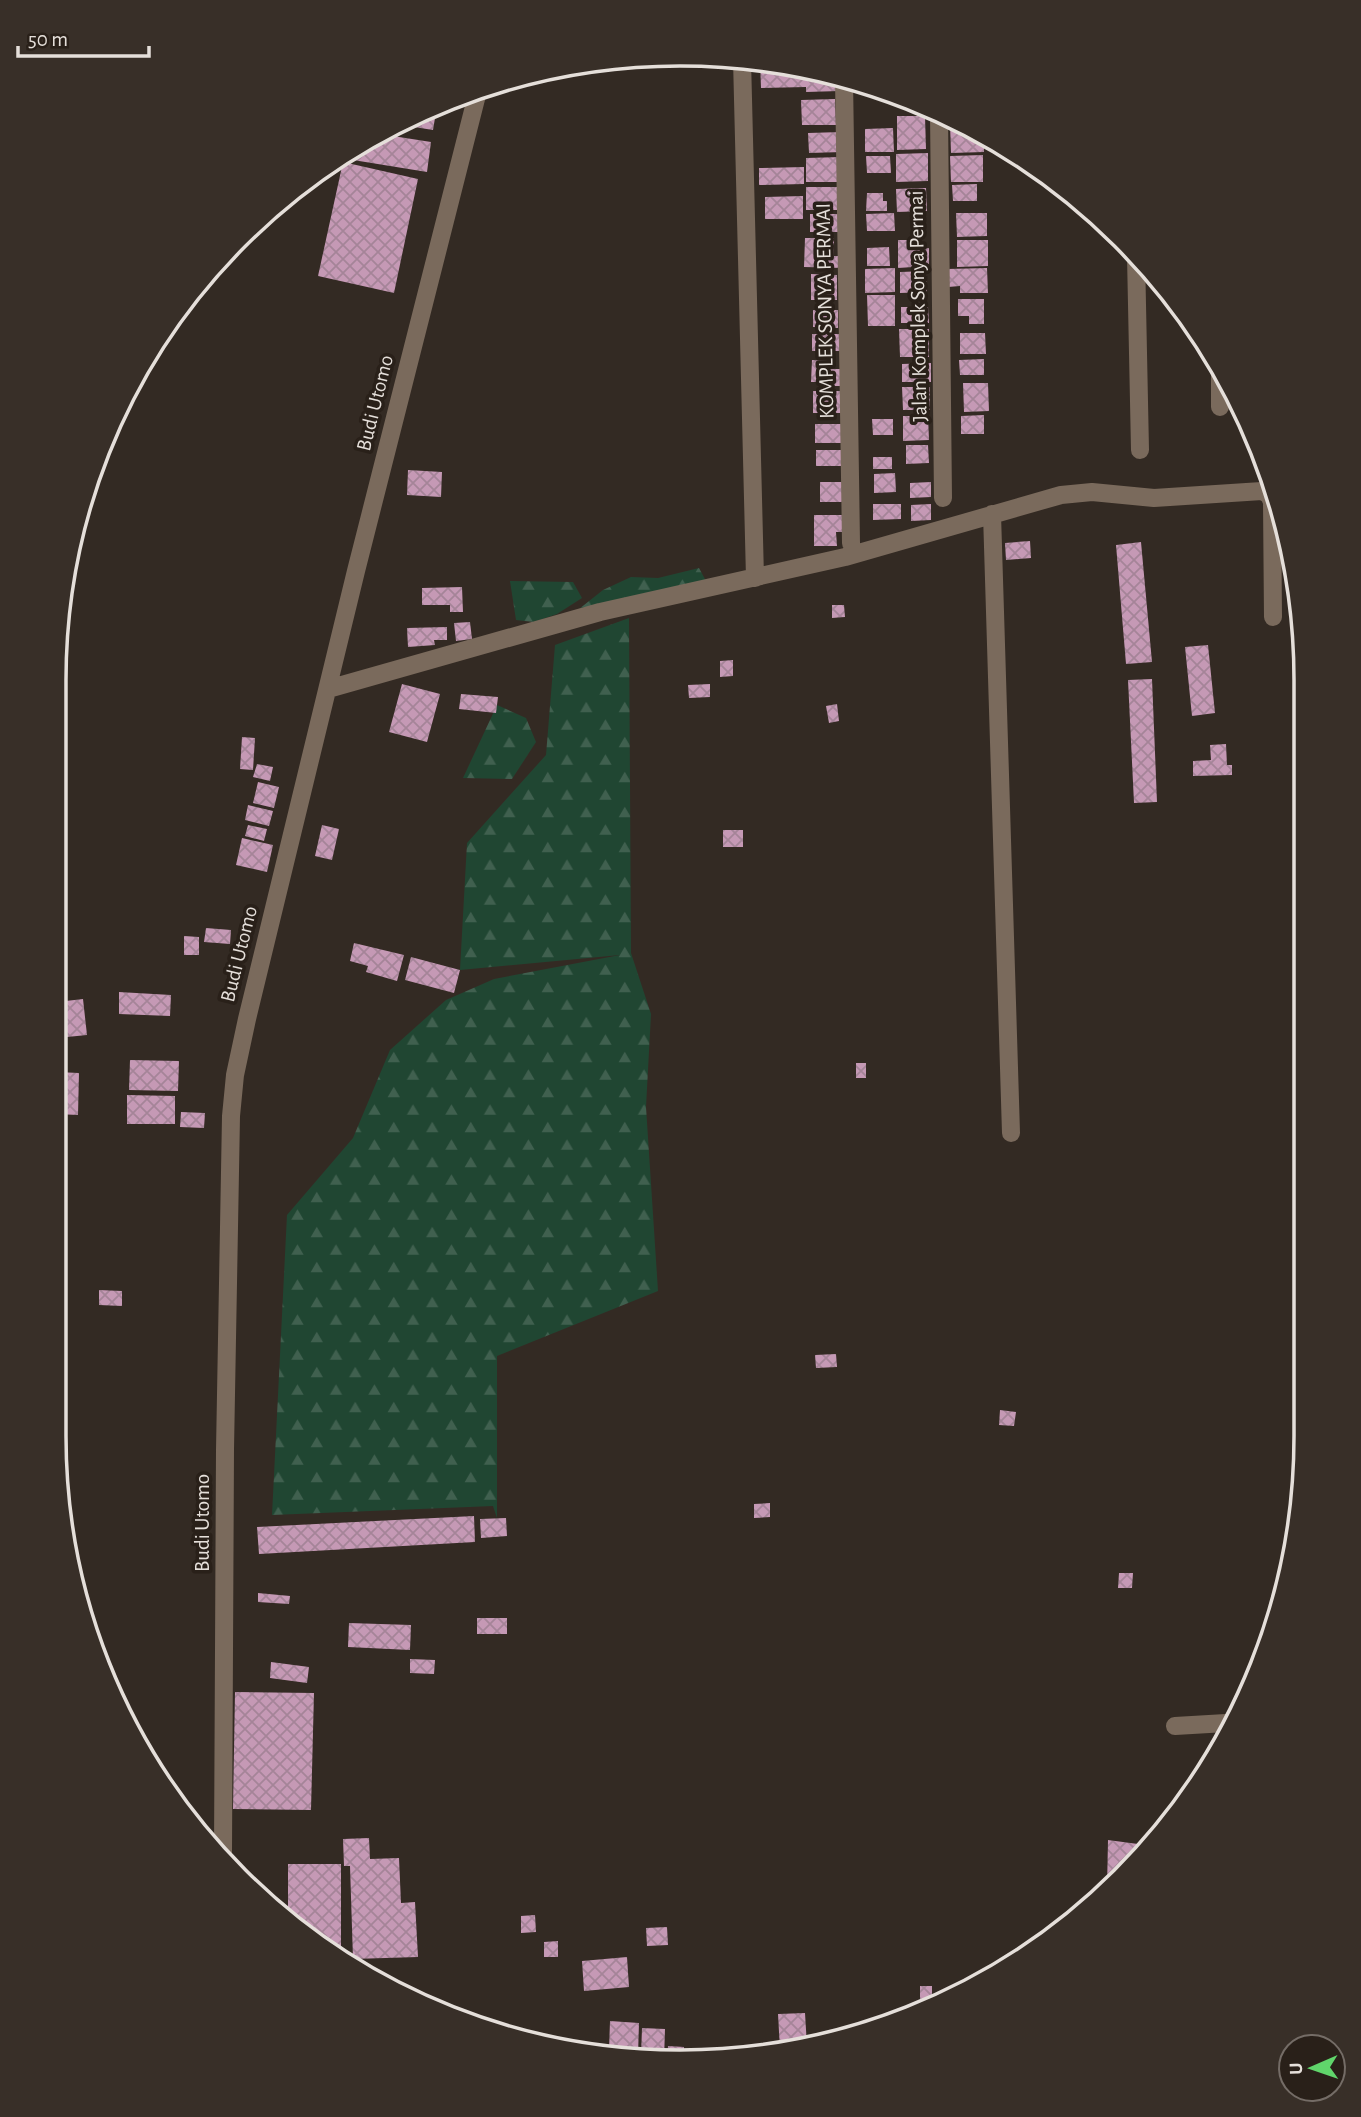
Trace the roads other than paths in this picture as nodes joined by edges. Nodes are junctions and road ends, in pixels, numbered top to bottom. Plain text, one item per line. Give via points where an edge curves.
1 (742, 70) edge
2 (844, 89) edge
3 (475, 102) edge
4 (939, 124) edge
5 (1136, 270) edge
6 (1220, 389) edge
7 (1220, 407) dead end
8 (1140, 450) dead end
9 (1265, 493) edge
10 (943, 498) dead end
11 (992, 514) junction
12 (1272, 516) edge
13 (851, 543) dead end
14 (755, 578) junction
15 (1273, 617) dead end
16 (328, 689) junction
17 (1011, 1133) dead end
18 (1223, 1723) edge
19 (1174, 1726) dead end
20 (223, 1845) edge

1 - 14 street
2 - 13 street, KOMPLEK SONYA PERMAI
3 - 16 street, Budi Utomo
4 - 10 street, Jalan Komplek Sonya Permai
5 - 8 street
6 - 7 street
9 - 11 street via 1154,498 1092,492 1061,495
11 - 14 street
11 - 17 street
12 - 15 street
14 - 16 street via 600,612
16 - 20 street, Budi Utomo via 250,1006 231,1116
18 - 19 street

